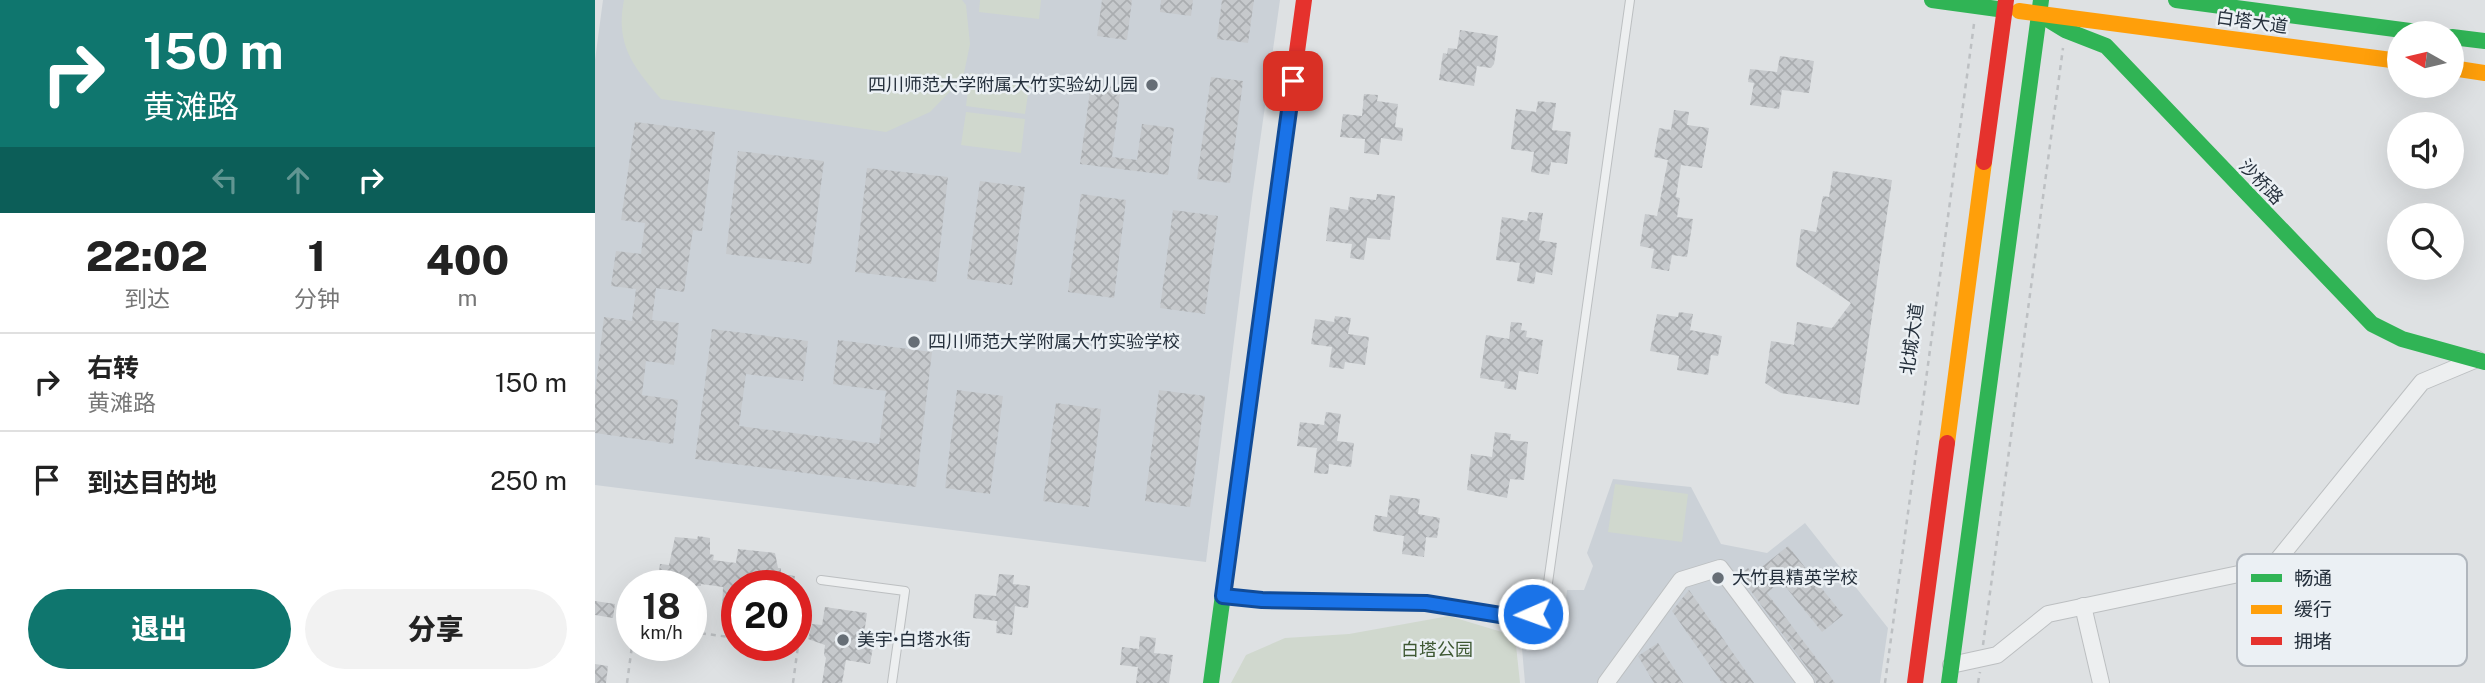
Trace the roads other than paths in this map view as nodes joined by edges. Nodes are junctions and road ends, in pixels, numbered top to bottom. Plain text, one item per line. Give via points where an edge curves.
1 (1304, 0) edge
2 (1630, 0) edge
3 (1932, 0) edge
4 (2028, 0) edge
5 (2176, 0) edge
6 (2006, 5) edge
7 (2040, 7) edge
8 (2387, 28) edge
9 (2464, 38) edge
10 (2485, 41) edge
11 (2387, 59) edge
12 (2464, 70) edge
13 (2485, 73) edge
14 (2481, 361) edge
15 (2283, 554) edge
16 (2237, 574) edge
17 (821, 580) dead end
18 (1223, 596) junction
19 (2083, 606) junction
20 (1951, 664) junction
21 (892, 683) edge
22 (1211, 683) edge
23 (1606, 683) edge
24 (1806, 683) edge
25 (1915, 683) edge
26 (1949, 683) edge
27 (2101, 683) edge

1 - 18 main road
2 - 18 lane via 1545,604 1519,618 1426,603
3 - 6 main road, 白塔大道
4 - 7 main road, 沙桥路
5 - 8 main road, 白塔大道
6 - 7 main road, 白塔大道
6 - 25 main road
7 - 11 main road, 白塔大道
7 - 14 main road, 沙桥路 via 2065,30 2106,46 2372,324 2402,339
7 - 20 main road
9 - 10 main road
12 - 13 main road
14 - 15 street via 2422,382
16 - 19 street
17 - 21 lane via 905,591
18 - 22 main road
19 - 20 street via 2048,614 1997,656
19 - 27 street
20 - 26 main road
23 - 24 street via 1681,580 1720,568

